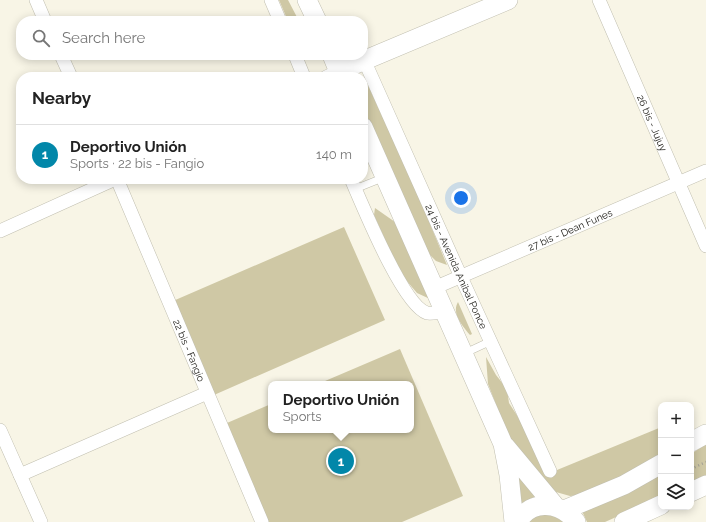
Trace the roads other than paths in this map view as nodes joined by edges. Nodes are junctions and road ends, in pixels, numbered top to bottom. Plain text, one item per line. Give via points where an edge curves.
1 (36, 0) edge
2 (271, 0) edge
3 (307, 0) edge
4 (508, 0) edge
5 (599, 0) edge
6 (43, 16) edge
7 (278, 16) edge
8 (315, 16) edge
9 (63, 60) edge
10 (296, 60) edge
11 (365, 62) junction
12 (334, 70) edge
13 (69, 72) edge
14 (302, 72) edge
15 (368, 138) edge
16 (706, 171) edge
17 (385, 177) junction
18 (368, 181) edge
19 (678, 183) junction
20 (105, 184) edge
21 (118, 184) edge
22 (353, 184) edge
23 (0, 231) edge
24 (706, 246) edge
25 (461, 277) junction
26 (434, 288) junction
27 (445, 312) junction
28 (490, 341) junction
29 (463, 354) junction
30 (207, 393) junction
31 (0, 430) edge
32 (706, 434) edge
33 (694, 440) edge
34 (503, 444) junction
35 (658, 466) edge
36 (550, 471) dead end
37 (20, 475) junction
38 (706, 485) edge
39 (694, 491) edge
40 (658, 506) edge
41 (565, 512) edge
42 (41, 522) edge
43 (262, 522) edge
44 (514, 522) edge
45 (518, 522) edge
46 (624, 522) edge

1 - 6 street
2 - 7 street
3 - 8 main road
4 - 11 main road
5 - 19 street, 26 bis - Jujuy
9 - 13 street
10 - 14 street
11 - 12 main road
11 - 25 street, 24 bis - Avenida Aníbal Ponce
15 - 17 main road
16 - 19 street, 27 bis - Dean Funes
17 - 18 lane
17 - 26 main road
19 - 24 street, 26 bis - Jujuy
19 - 25 street, 27 bis - Dean Funes
20 - 23 street
21 - 30 street, 22 bis - Fangio
22 - 27 street via 398,280 413,304 427,313
25 - 26 street, 27 bis - Dean Funes
25 - 28 street, 24 bis - Avenida Aníbal Ponce
26 - 27 main road
27 - 29 main road
28 - 29 lane
28 - 36 street, 24 bis - Avenida Aníbal Ponce
29 - 34 main road
30 - 37 street
30 - 43 street, 22 bis - Fangio
31 - 37 street
32 - 33 main road
34 - 41 main road
34 - 44 main road
35 - 41 main road via 624,485
37 - 42 street
38 - 39 main road
40 - 46 main road
41 - 45 main road via 545,505 527,511

